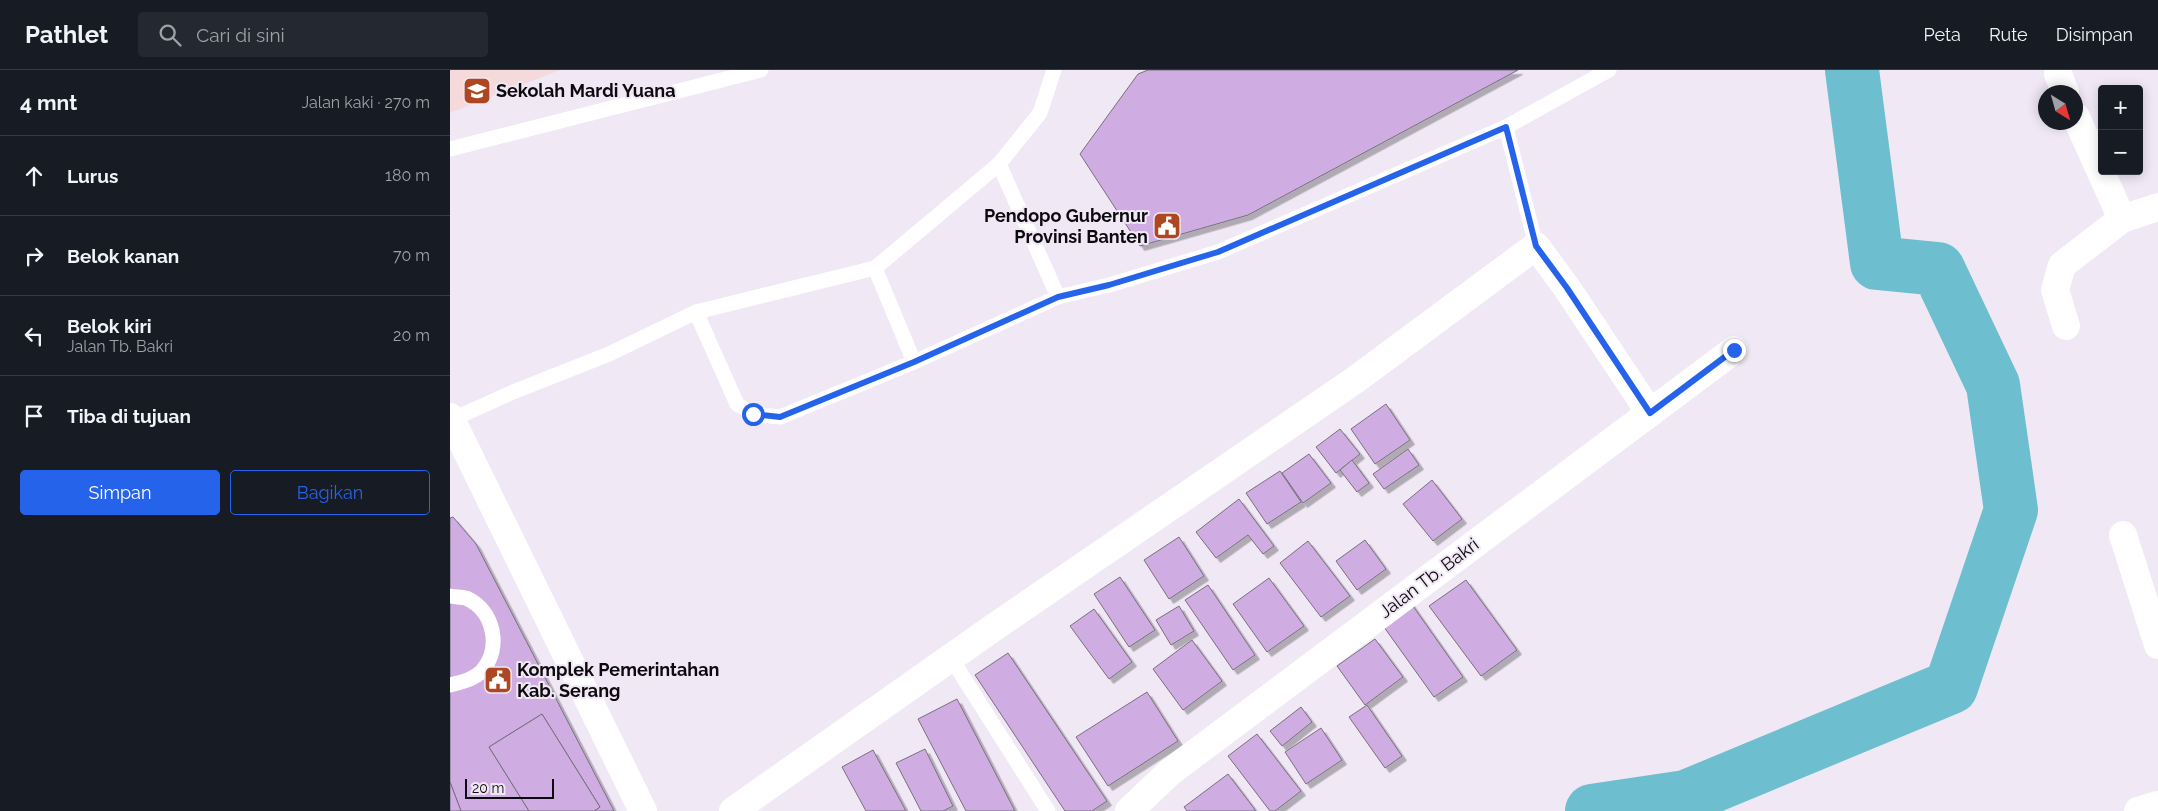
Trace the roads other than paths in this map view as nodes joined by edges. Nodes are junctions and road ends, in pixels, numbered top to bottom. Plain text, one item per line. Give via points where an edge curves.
1 (761, 70) edge
2 (1054, 70) edge
3 (1609, 70) edge
4 (1506, 127) junction
5 (2082, 130) edge
6 (450, 149) edge
7 (998, 164) junction
8 (2158, 207) edge
9 (2122, 219) junction
10 (1536, 246) junction
11 (875, 268) junction
12 (1058, 297) junction
13 (696, 312) junction
14 (2066, 326) dead end
15 (1734, 350) dead end
16 (914, 362) junction
17 (1650, 413) junction
18 (450, 419) edge
19 (2123, 536) dead end
20 (450, 596) edge
21 (2158, 645) edge
22 (951, 658) junction
23 (450, 685) edge
24 (2158, 805) edge
25 (643, 811) edge
26 (733, 811) edge
27 (1048, 811) edge
28 (1129, 811) edge
29 (2138, 811) edge

1 - 6 lane
2 - 7 lane via 1040,113
3 - 4 lane
4 - 10 lane
4 - 12 lane via 1218,252
5 - 9 street
7 - 11 lane
7 - 12 lane
8 - 9 street
9 - 14 street via 2062,265 2054,290
10 - 17 street
10 - 22 street via 1355,380
11 - 13 lane
11 - 16 lane
12 - 16 lane
13 - 16 lane via 737,404 753,414 780,417
13 - 18 lane via 609,354
15 - 17 street, Jalan Tb. Bakri
17 - 28 street, Jalan Tb. Bakri via 1170,772
18 - 25 street
19 - 21 street
20 - 23 lane via 466,598 480,608 490,622 494,639 491,657 481,671 467,681
22 - 26 street
22 - 27 lane
24 - 29 street

